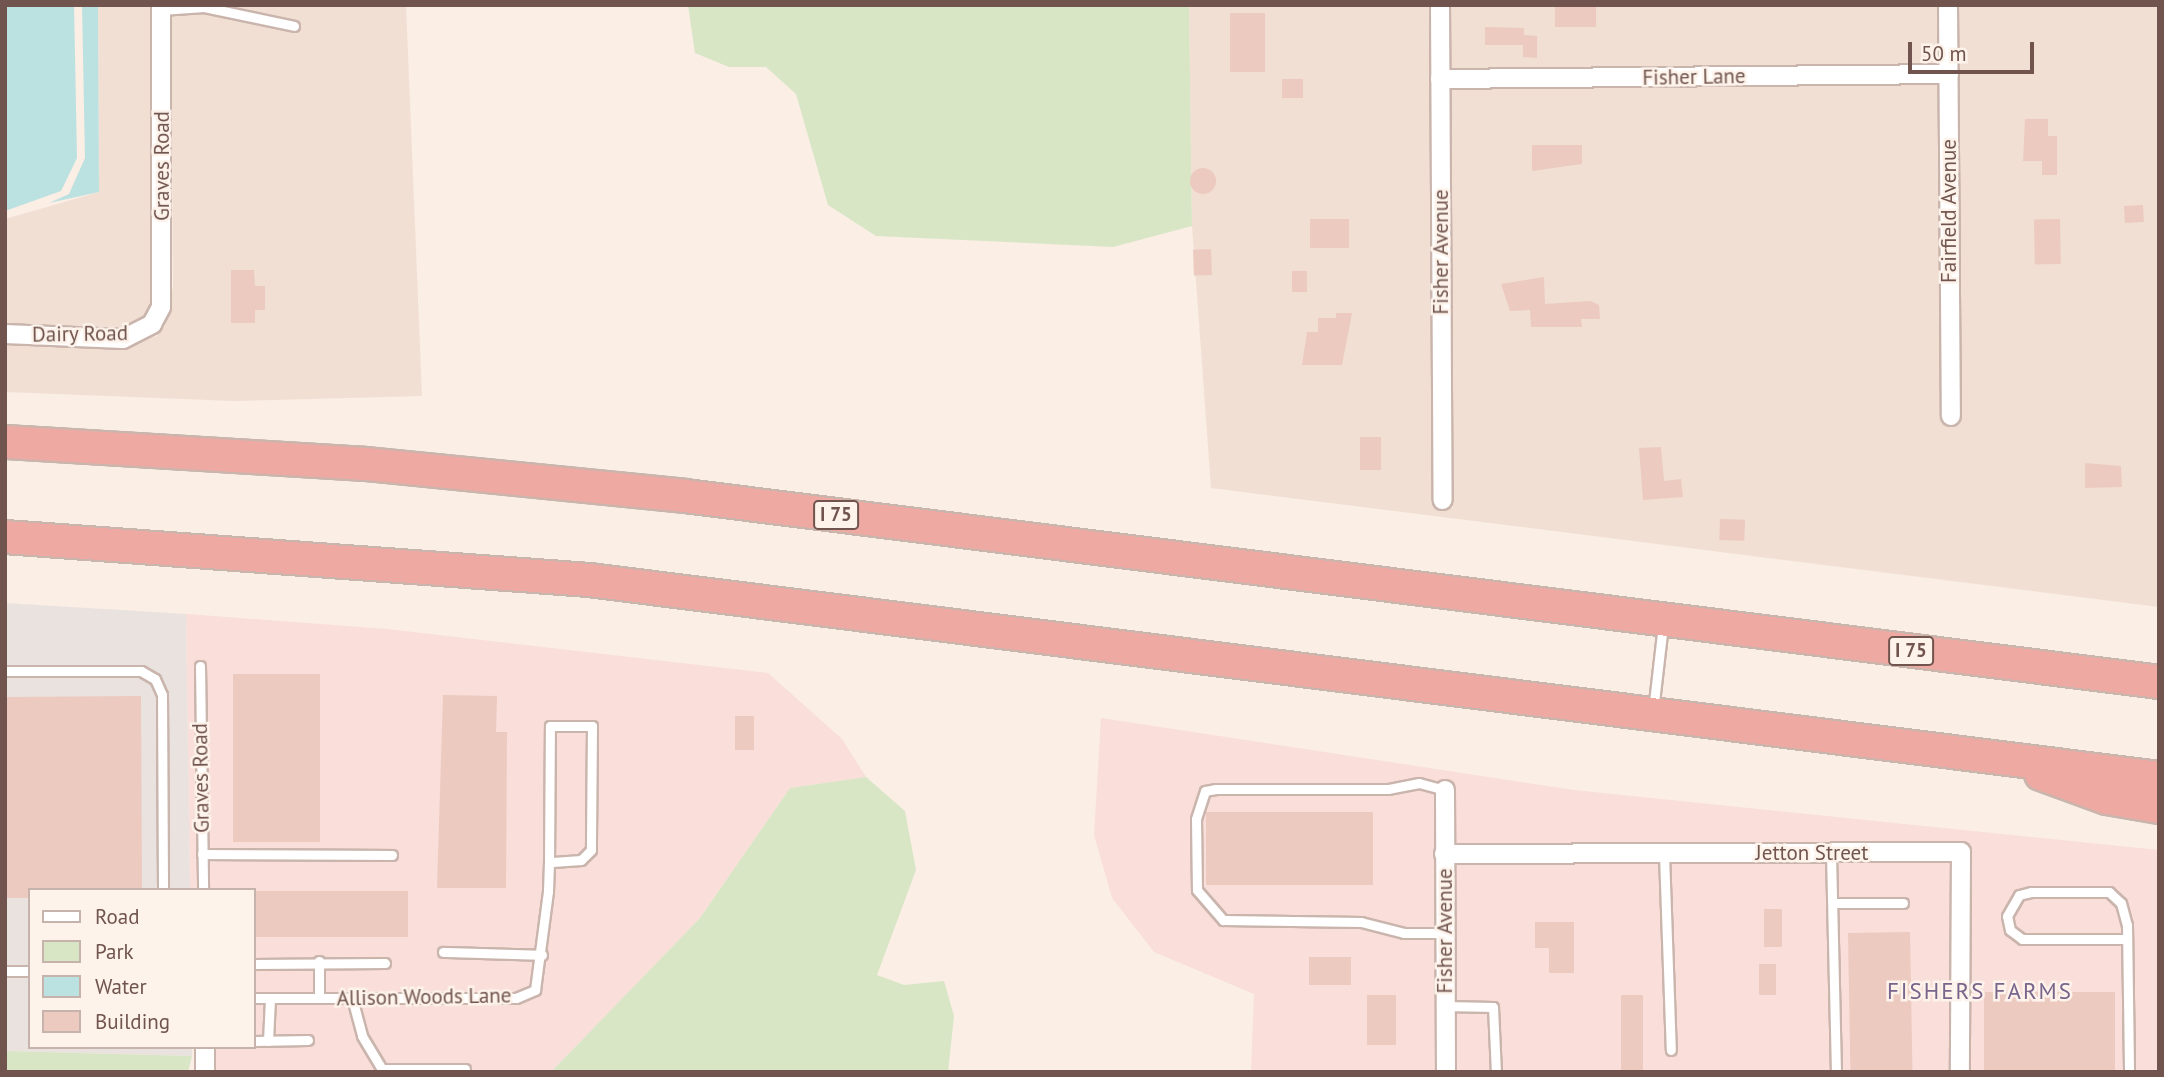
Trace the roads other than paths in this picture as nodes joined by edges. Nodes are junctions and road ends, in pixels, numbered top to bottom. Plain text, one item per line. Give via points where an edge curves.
1 (1440, 5) edge
2 (1948, 5) edge
3 (161, 8) edge
4 (294, 26) dead end
5 (1949, 74) junction
6 (1440, 79) junction
7 (152, 324) joint
8 (5, 334) edge
9 (1951, 416) dead end
10 (5, 442) edge
11 (1443, 500) dead end
12 (5, 537) edge
13 (1664, 619) junction
14 (200, 666) dead end
15 (5, 671) edge
16 (2159, 682) edge
17 (1652, 712) junction
18 (2004, 758) junction
19 (2159, 778) edge
20 (1445, 790) joint
21 (2159, 807) edge
22 (1831, 853) junction
23 (202, 854) junction
24 (1444, 854) junction
25 (1664, 854) junction
26 (393, 855) dead end
27 (548, 862) junction
28 (163, 888) edge
29 (203, 888) edge
30 (1836, 903) junction
31 (1903, 903) dead end
32 (1445, 933) junction
33 (2127, 939) junction
34 (443, 952) dead end
35 (542, 955) junction
36 (320, 961) junction
37 (385, 963) dead end
38 (256, 964) edge
39 (5, 971) edge
40 (28, 971) edge
41 (256, 998) edge
42 (270, 998) junction
43 (320, 998) junction
44 (352, 998) junction
45 (1445, 1006) junction
46 (308, 1040) dead end
47 (256, 1041) edge
48 (268, 1041) junction
49 (205, 1049) edge
50 (1671, 1050) dead end
51 (465, 1069) dead end
52 (205, 1072) edge
53 (1446, 1072) edge
54 (1496, 1072) edge
55 (1836, 1072) edge
56 (1961, 1072) edge
57 (2129, 1072) edge

1 - 6 street, Fisher Avenue
2 - 5 street, Fairfield Avenue
3 - 4 lane via 204,7
3 - 7 street, Graves Road via 163,287
5 - 6 street, Fisher Lane
5 - 9 street, Fairfield Avenue
6 - 11 street, Fisher Avenue
7 - 8 street, Dairy Road via 122,338
10 - 13 highway, I 75 via 551,481
12 - 17 highway via 494,569
13 - 16 highway, I 75
13 - 17 lane
14 - 23 lane, Graves Road
15 - 28 lane via 141,670 155,679 162,695
17 - 18 highway
18 - 19 highway
18 - 21 highway via 2074,788
20 - 24 street, Fisher Avenue
20 - 32 lane via 1419,783 1205,792 1196,819 1197,890 1223,920 1361,922 1404,933
22 - 25 street, Jetton Street
22 - 30 lane
22 - 56 street, Jetton Street via 1961,852
23 - 26 lane
23 - 29 lane, Graves Road
24 - 25 street, Jetton Street
24 - 32 street, Fisher Avenue
25 - 50 lane
27 - 27 lane, Allison Woods Lane via 550,726 592,726 592,850 580,860
27 - 35 lane, Allison Woods Lane
30 - 31 lane
30 - 55 lane
32 - 45 street, Fisher Avenue
33 - 33 lane via 2121,903 2109,892 2031,892 2019,895 2007,916 2010,930 2022,939
33 - 57 lane
34 - 35 lane
35 - 44 lane, Allison Woods Lane via 535,990 516,998
36 - 37 lane
36 - 38 lane
36 - 43 lane
39 - 40 lane
41 - 42 lane, Allison Woods Lane
42 - 43 lane, Allison Woods Lane
42 - 48 lane
43 - 44 lane, Allison Woods Lane
44 - 51 lane via 362,1036 382,1069
45 - 53 street, Fisher Avenue
45 - 54 lane via 1496,1012
46 - 48 lane
47 - 48 lane
49 - 52 street

